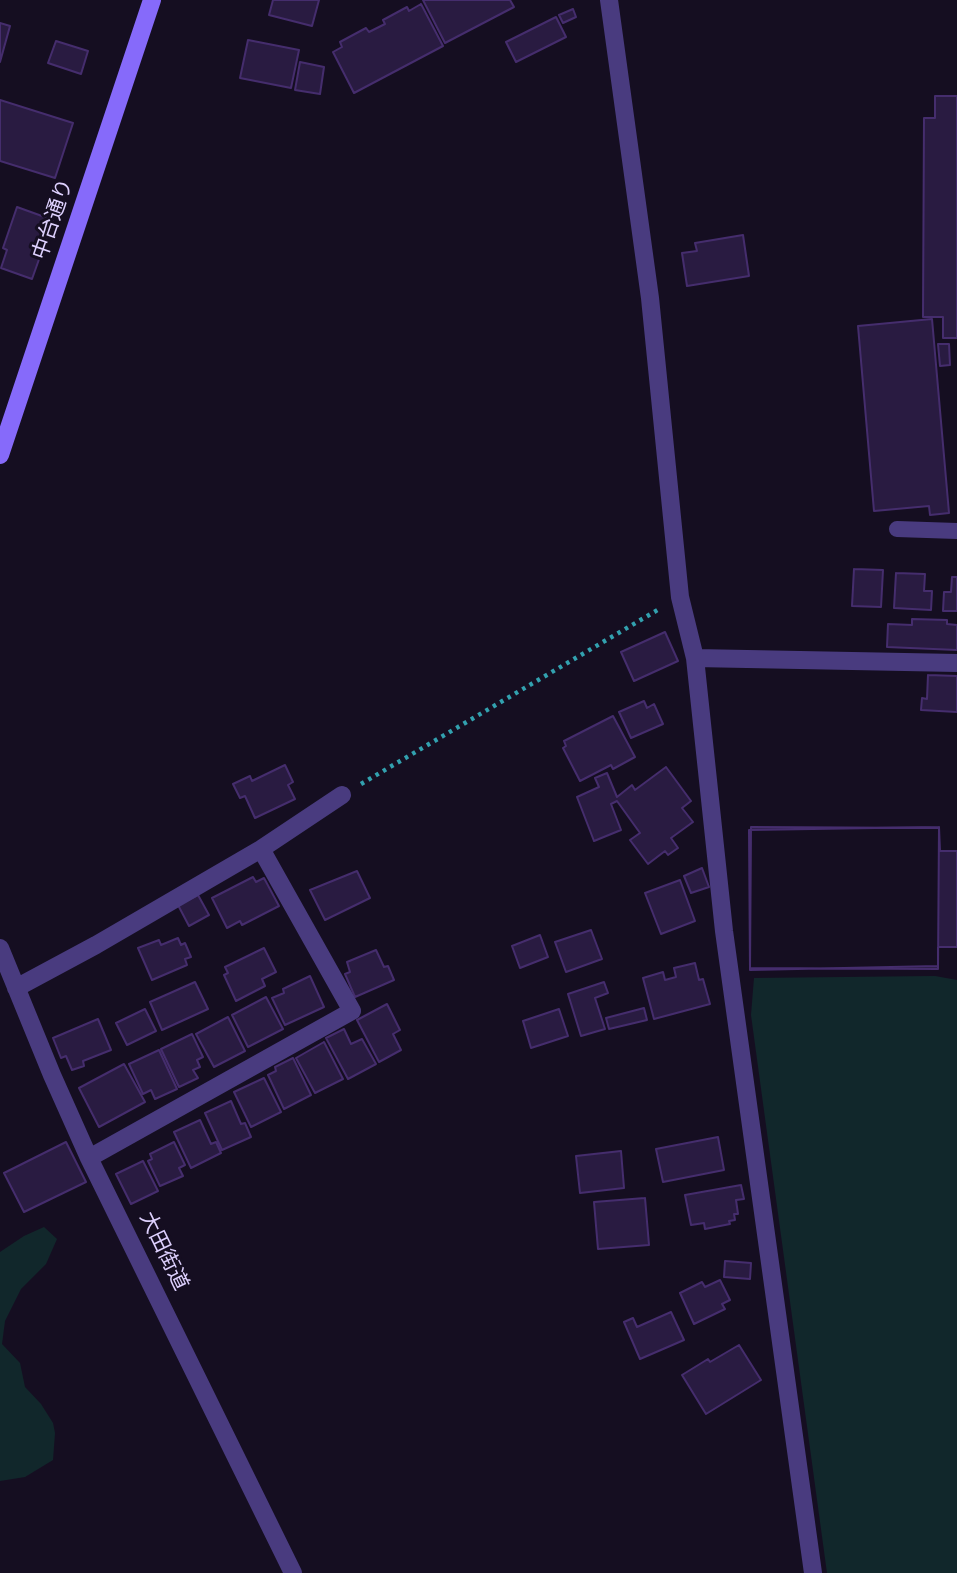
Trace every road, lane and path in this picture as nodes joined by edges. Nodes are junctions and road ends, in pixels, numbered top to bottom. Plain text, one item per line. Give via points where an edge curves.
1 (152, 0) edge
2 (609, 0) edge
3 (0, 455) edge
4 (897, 529) dead end
5 (957, 531) edge
6 (680, 597) junction
7 (695, 658) junction
8 (957, 663) edge
9 (342, 795) joint
10 (261, 849) junction
11 (0, 948) edge
12 (16, 988) junction
13 (89, 1158) junction
14 (293, 1573) edge
15 (813, 1573) edge

1 - 3 street, 中台通り
2 - 6 street via 650,298
4 - 5 lane
6 - 7 street
6 - 9 path
7 - 8 street
7 - 15 street via 728,958
9 - 10 street
10 - 12 street
10 - 13 street via 352,1011
11 - 12 street, 大田街道
12 - 13 street, 大田街道
13 - 14 street, 大田街道

